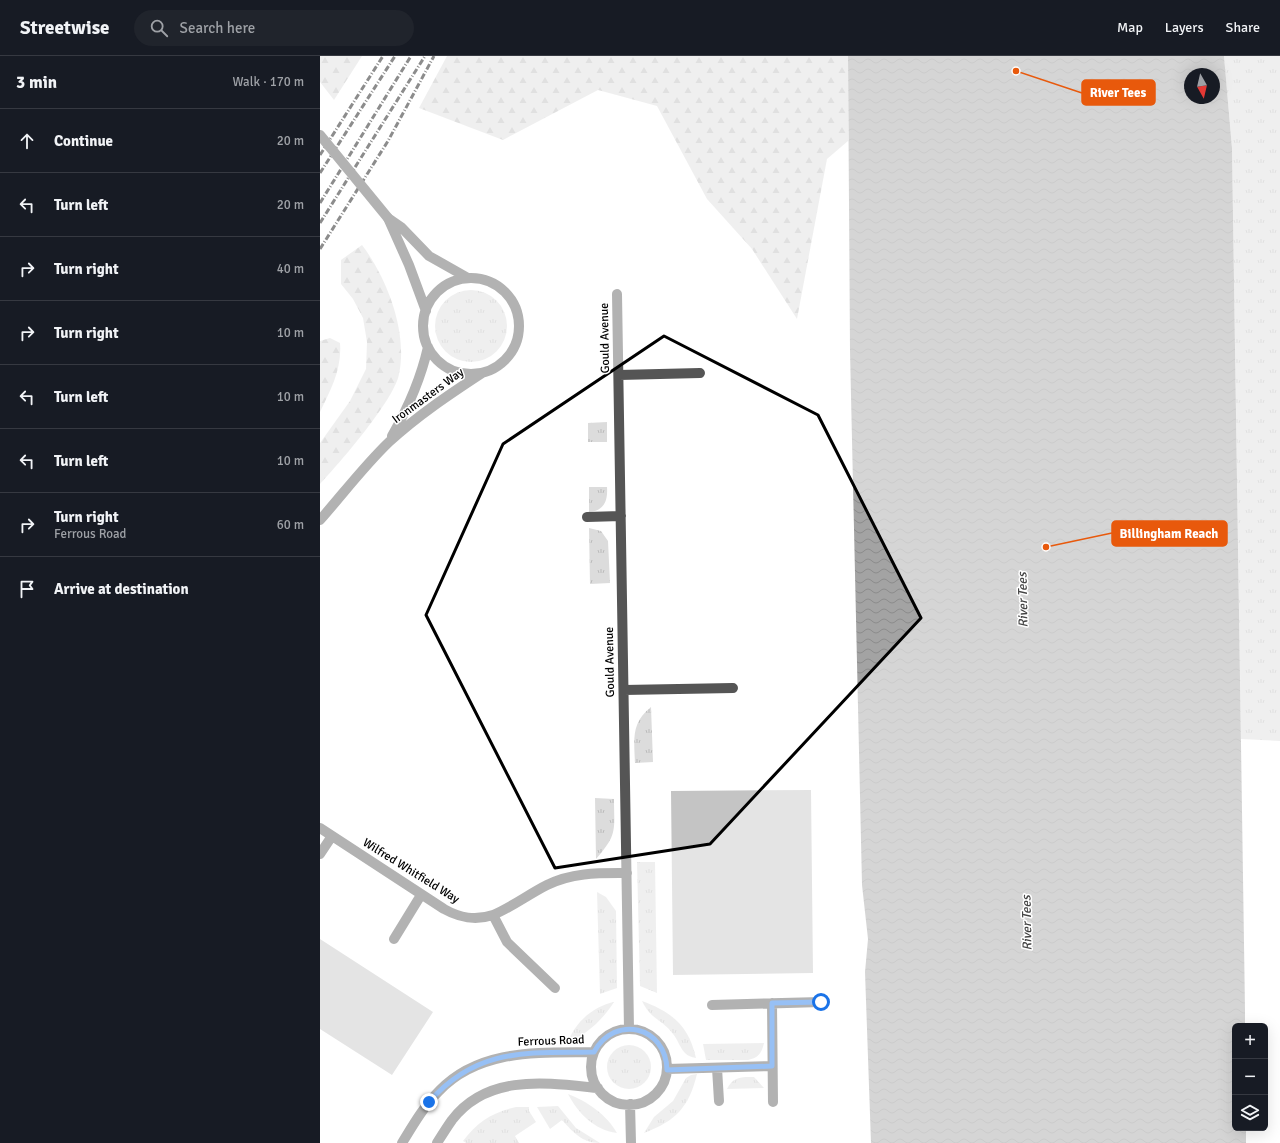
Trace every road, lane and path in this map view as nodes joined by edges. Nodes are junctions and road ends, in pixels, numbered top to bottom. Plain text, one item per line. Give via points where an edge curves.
1 (320, 135) edge
2 (388, 218) junction
3 (468, 278) junction
4 (617, 294) dead end
5 (426, 312) junction
6 (428, 346) junction
7 (485, 372) junction
8 (700, 373) dead end
9 (619, 375) junction
10 (388, 443) junction
11 (621, 516) junction
12 (587, 517) dead end
13 (320, 520) edge
14 (733, 688) dead end
15 (624, 690) junction
16 (320, 828) edge
17 (332, 836) junction
18 (320, 854) edge
19 (627, 873) junction
20 (421, 895) junction
21 (493, 915) junction
22 (394, 939) dead end
23 (555, 988) dead end
24 (821, 1002) dead end
25 (772, 1003) junction
26 (712, 1005) dead end
27 (629, 1029) junction
28 (594, 1052) junction
29 (772, 1066) junction
30 (717, 1068) junction
31 (667, 1070) junction
32 (598, 1088) junction
33 (719, 1101) dead end
34 (773, 1102) dead end
35 (630, 1104) junction
36 (402, 1143) edge
37 (437, 1143) edge
38 (631, 1143) edge

1 - 2 street, Ironmasters Way, bridge
2 - 3 street, Ironmasters Way via 401,227 430,256
2 - 5 street, Ironmasters Way
3 - 5 street, Ironmasters Way via 456,280 440,289
3 - 7 street, Ironmasters Way via 482,279 499,286 511,299 518,316 519,333 513,350 501,364
4 - 9 street, Gould Avenue
5 - 6 street, Ironmasters Way via 423,326
6 - 7 street, Ironmasters Way via 434,356 450,369 467,374
6 - 10 street, Ironmasters Way via 416,386
7 - 10 street, Ironmasters Way via 446,397
8 - 9 street
9 - 11 street, Gould Avenue
10 - 13 street, Ironmasters Way
11 - 12 street
11 - 15 street, Gould Avenue
14 - 15 street
15 - 19 street, Gould Avenue
16 - 17 street, Wilfred Whitfield Way
17 - 18 street
17 - 20 street, Wilfred Whitfield Way
19 - 21 street, Wilfred Whitfield Way via 593,873 564,878 548,884
19 - 27 street, Gould Avenue
20 - 21 street, Wilfred Whitfield Way via 454,915 485,918
20 - 22 street
21 - 23 street via 507,942
24 - 25 street
25 - 26 street
25 - 29 street
27 - 28 street via 617,1031 606,1037
27 - 31 street via 641,1031 657,1041 664,1051
28 - 32 street via 592,1071
28 - 36 street, Ferrous Road via 504,1056 476,1065 454,1077 439,1091
29 - 30 street
29 - 34 street
30 - 31 street
30 - 33 street
31 - 35 street via 663,1083 655,1094 644,1102
32 - 35 street via 612,1100
32 - 37 street via 522,1084 491,1091 475,1098 464,1108
35 - 38 street

